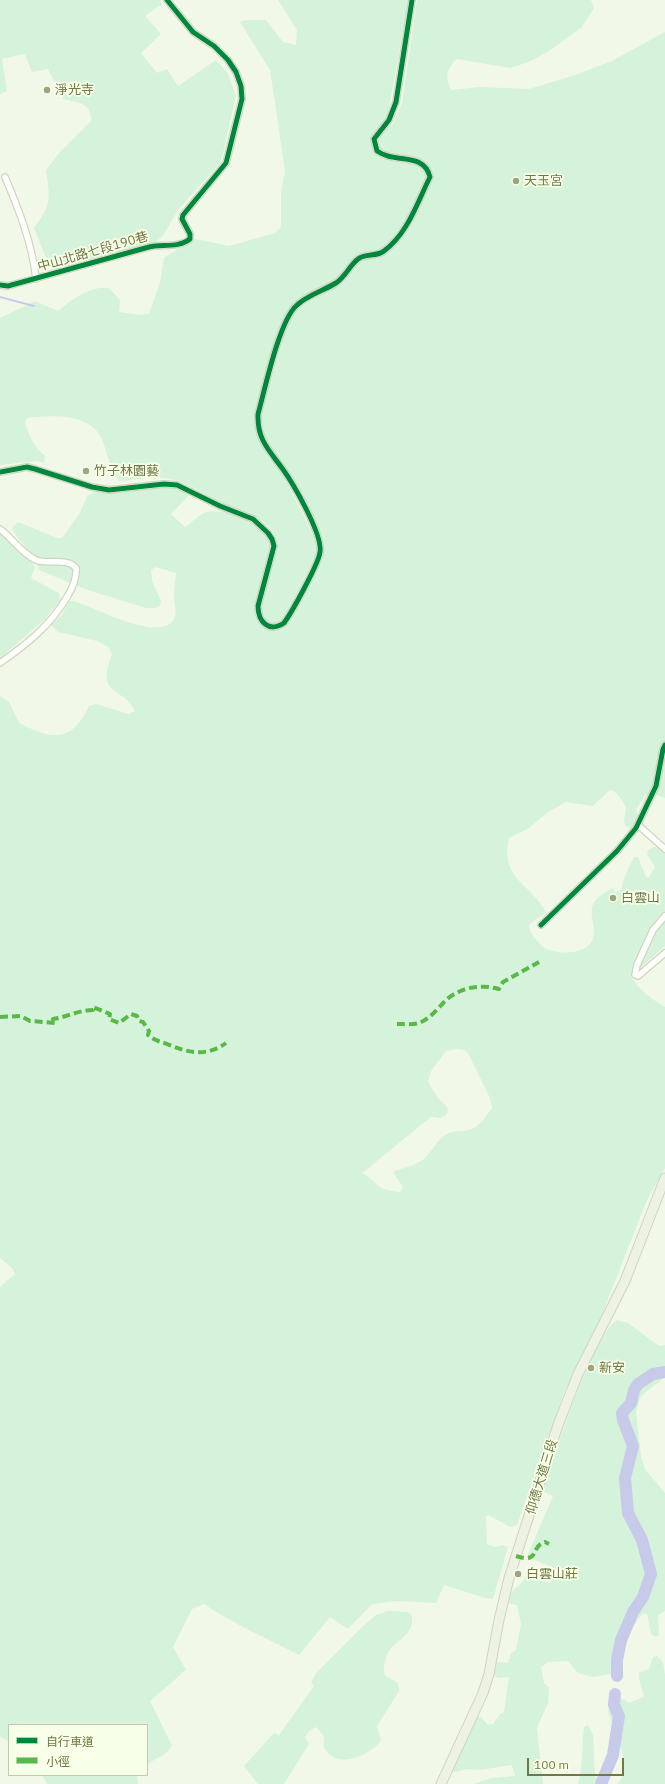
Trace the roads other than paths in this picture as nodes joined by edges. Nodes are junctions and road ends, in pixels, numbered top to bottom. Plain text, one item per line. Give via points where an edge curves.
1 (167, 0) edge
2 (412, 0) edge
3 (5, 177) dead end
4 (36, 279) junction
5 (0, 285) edge
6 (0, 472) edge
7 (0, 529) edge
8 (0, 662) edge
9 (665, 745) edge
10 (638, 825) junction
11 (665, 849) edge
12 (665, 916) edge
13 (541, 925) dead end
14 (665, 953) edge
15 (665, 1178) edge
16 (441, 1784) edge

1 - 4 street, 中山北路七段190巷 via 193,32 214,46 236,72 242,99 229,156 183,215 190,234 187,242 173,246 154,246
2 - 6 street via 396,102 388,120 374,139 377,151 388,156 420,162 428,169 430,177 409,223 399,238 383,252 360,257 337,282 314,293 296,306 286,320 281,334 258,414 258,427 262,439 312,521 320,543 316,565 284,622 277,627 271,627 263,623 259,615 258,606 274,546 268,532 253,519 177,485 109,490 36,469
3 - 4 street via 19,210 34,258
4 - 5 street, 中山北路七段190巷 via 8,286
7 - 8 street via 29,556 45,562 70,564 76,568 76,572 72,589 57,614 39,633
9 - 10 street via 656,786
10 - 11 street
10 - 13 street via 617,851
12 - 14 street via 653,930 635,975 638,976
15 - 16 main road, 仰德大道三段 via 625,1281 578,1374 558,1424 509,1578 489,1674

